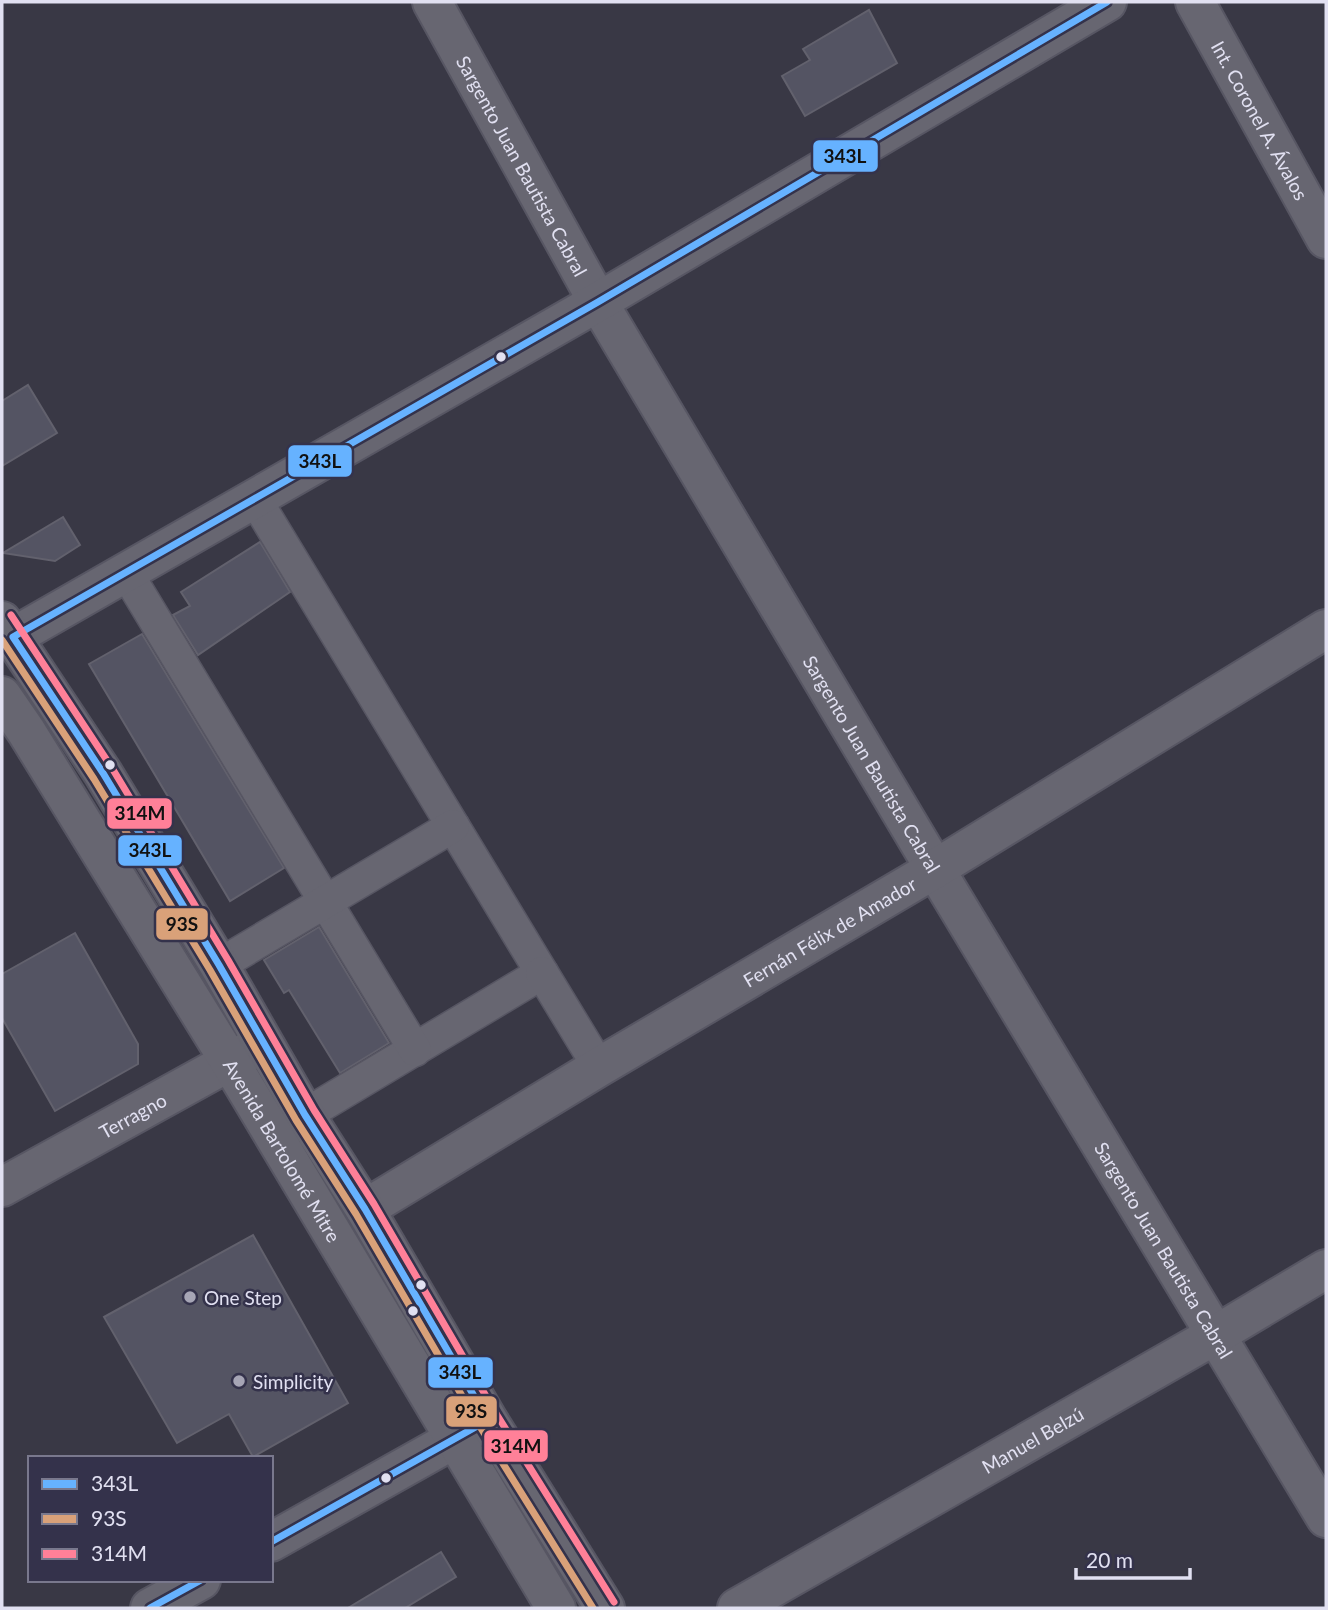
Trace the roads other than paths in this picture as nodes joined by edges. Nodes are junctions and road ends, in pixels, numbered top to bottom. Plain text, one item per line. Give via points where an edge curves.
1 (432, 2) edge
2 (1107, 2) edge
3 (1195, 2) edge
4 (1326, 239) edge
5 (598, 302) junction
6 (255, 499) junction
7 (126, 572) junction
8 (1326, 629) edge
9 (5, 634) edge
10 (2, 696) edge
11 (453, 826) junction
12 (935, 869) junction
13 (326, 902) junction
14 (219, 965) junction
15 (542, 974) junction
16 (263, 1043) junction
17 (415, 1050) junction
18 (230, 1062) junction
19 (599, 1067) junction
20 (305, 1115) junction
21 (2, 1187) edge
22 (365, 1209) junction
23 (1326, 1269) edge
24 (1217, 1334) junction
25 (488, 1420) junction
26 (454, 1439) junction
27 (1326, 1518) edge
28 (273, 1541) edge
29 (197, 1582) edge
30 (150, 1608) edge
31 (556, 1608) edge
32 (605, 1608) edge
33 (737, 1608) edge

1 - 5 street, Sargento Juan Bautista Cabral
2 - 5 street
3 - 4 street, Int. Coronel A. Ávalos
5 - 6 street
5 - 12 street, Sargento Juan Bautista Cabral
6 - 7 street
6 - 11 street
7 - 9 street
7 - 13 street
8 - 12 street, Fernán Félix de Amador
9 - 14 street, Avenida Bartolomé Mitre via 103,773
10 - 18 street, Avenida Bartolomé Mitre
11 - 13 street
11 - 15 street
12 - 19 street, Fernán Félix de Amador
12 - 24 street, Sargento Juan Bautista Cabral
13 - 14 street
13 - 17 street
14 - 16 street, Avenida Bartolomé Mitre
15 - 17 street
15 - 19 street
16 - 18 street, Terragno
16 - 20 street, Avenida Bartolomé Mitre
17 - 20 street
18 - 21 street, Terragno
18 - 26 street, Avenida Bartolomé Mitre
19 - 22 street, Fernán Félix de Amador
20 - 22 street, Avenida Bartolomé Mitre
22 - 25 street, Avenida Bartolomé Mitre
23 - 24 street, Manuel Belzú
24 - 27 street, Sargento Juan Bautista Cabral
24 - 33 street, Manuel Belzú
25 - 26 street
25 - 32 street, Avenida Bartolomé Mitre
26 - 28 street
26 - 31 street, Avenida Bartolomé Mitre
29 - 30 street

